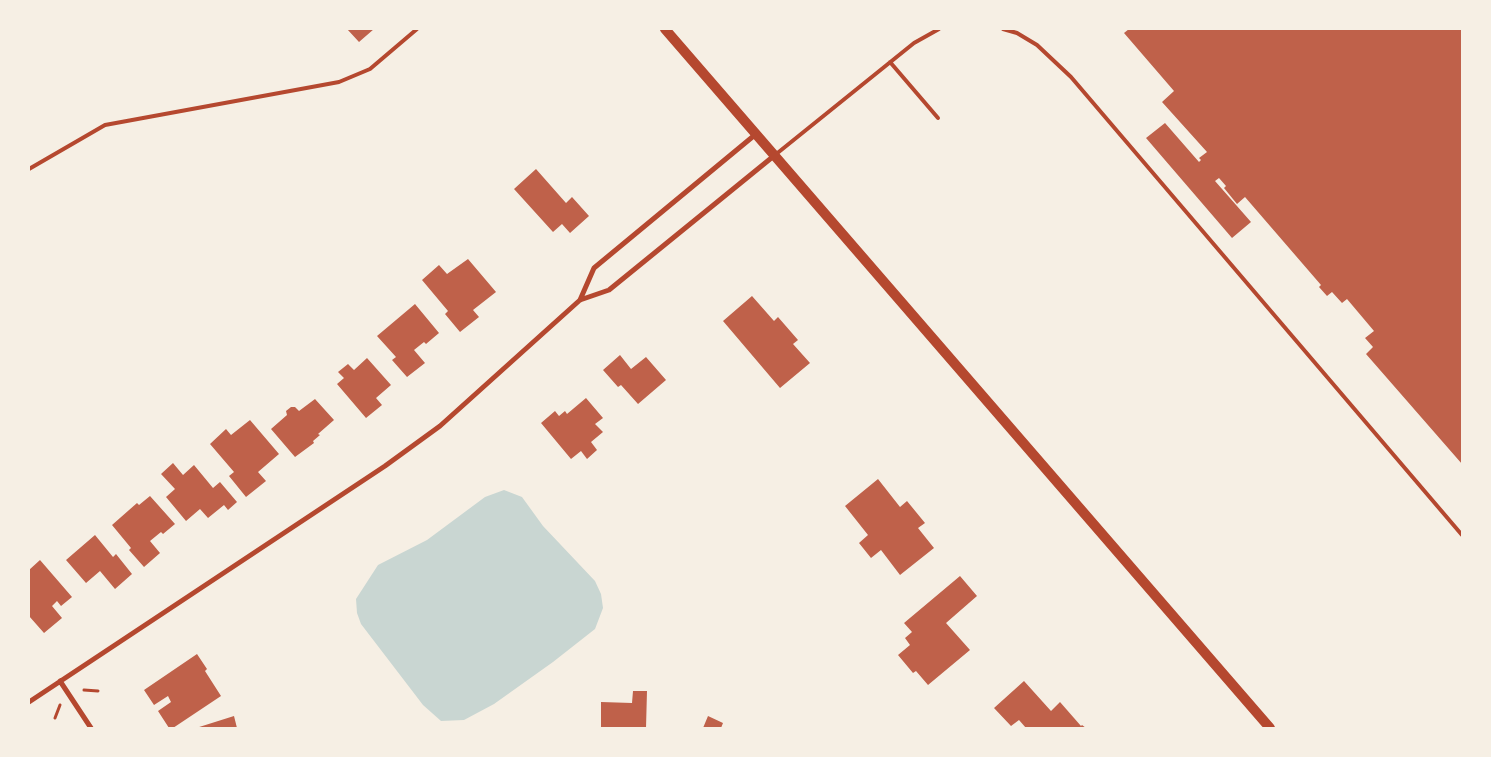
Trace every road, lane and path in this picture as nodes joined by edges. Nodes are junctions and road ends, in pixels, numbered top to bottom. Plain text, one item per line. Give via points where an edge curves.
1 (417, 29) edge
2 (665, 29) edge
3 (939, 29) edge
4 (1003, 29) edge
5 (890, 62) junction
6 (938, 118) dead end
7 (756, 134) junction
8 (775, 155) junction
9 (29, 169) edge
10 (580, 300) junction
11 (1462, 535) edge
12 (60, 681) junction
13 (29, 702) edge
14 (91, 728) edge
15 (1270, 728) edge

1 - 9 lane via 370,69 339,82 105,125
2 - 7 main road
3 - 5 lane
4 - 11 lane via 1037,45 1071,77
5 - 6 lane
5 - 8 lane
7 - 8 main road
7 - 10 street via 594,268
8 - 10 street via 610,290
8 - 15 main road
10 - 12 street via 432,432
12 - 13 street
12 - 14 street

